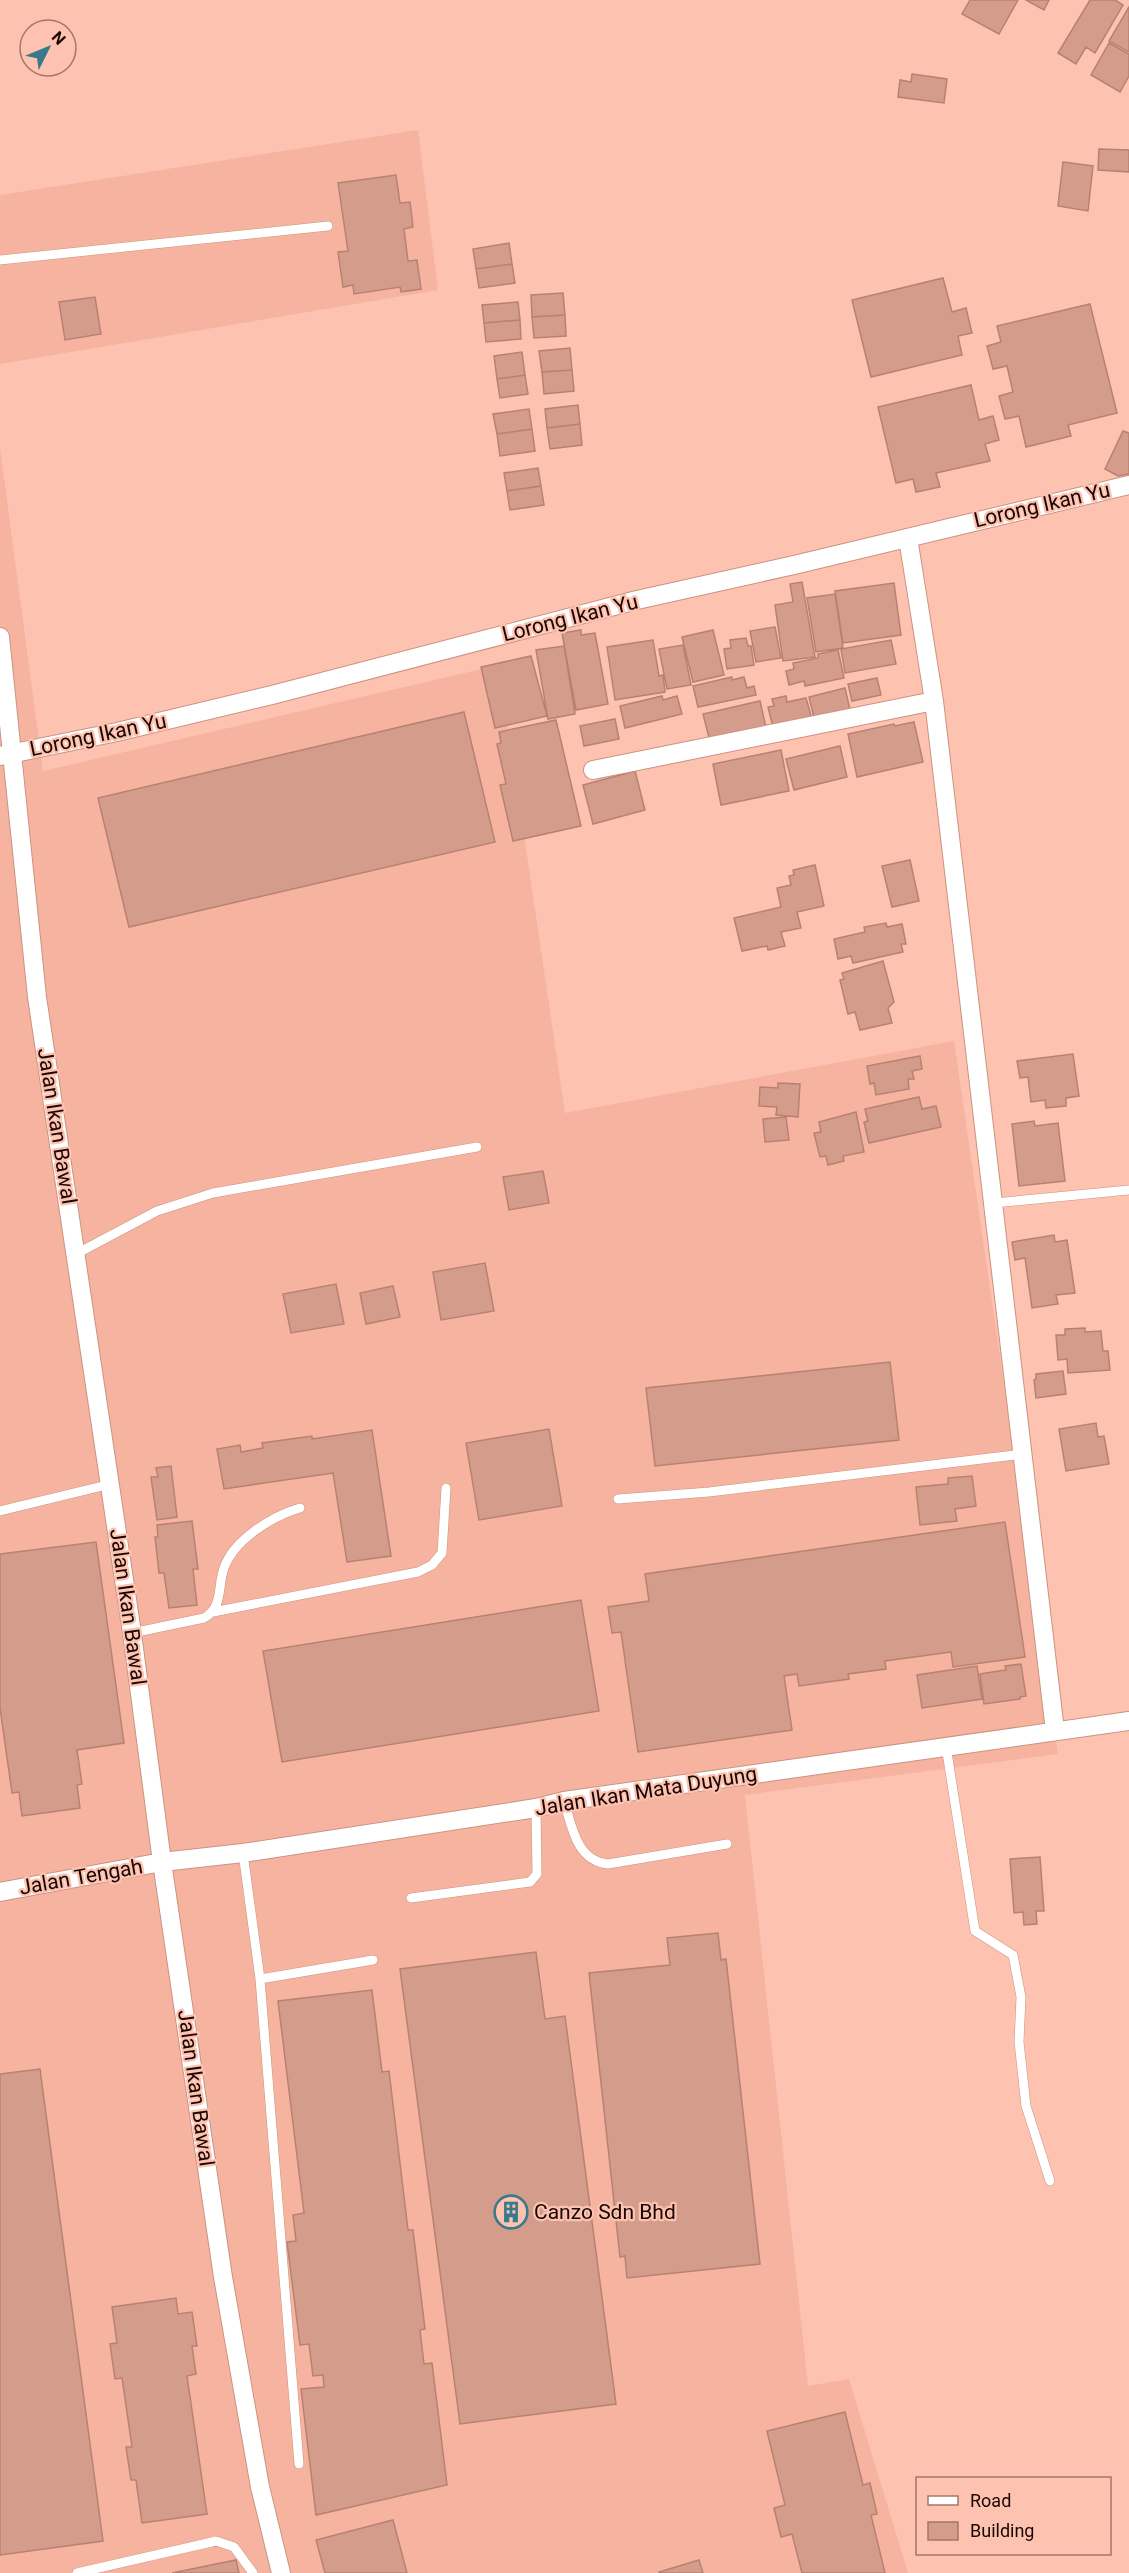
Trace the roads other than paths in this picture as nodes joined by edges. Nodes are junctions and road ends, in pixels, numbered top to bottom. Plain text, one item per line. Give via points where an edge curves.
1 (328, 226) dead end
2 (0, 260) edge
3 (1129, 485) edge
4 (908, 538) junction
5 (0, 637) edge
6 (934, 700) junction
7 (5, 755) edge
8 (593, 770) dead end
9 (477, 1147) dead end
10 (1129, 1190) edge
11 (994, 1203) junction
12 (76, 1254) junction
13 (1023, 1454) junction
14 (111, 1484) junction
15 (446, 1488) dead end
16 (618, 1499) dead end
17 (300, 1508) dead end
18 (0, 1512) edge
19 (213, 1612) junction
20 (132, 1633) junction
21 (1129, 1721) edge
22 (1055, 1731) junction
23 (946, 1746) junction
24 (564, 1801) junction
25 (536, 1808) junction
26 (727, 1844) dead end
27 (243, 1852) junction
28 (162, 1862) junction
29 (0, 1892) edge
30 (411, 1899) dead end
31 (373, 1960) dead end
32 (260, 1979) junction
33 (1050, 2181) dead end
34 (299, 2464) dead end
35 (77, 2573) edge
36 (253, 2573) edge
37 (281, 2573) edge

1 - 2 lane
3 - 4 street, Lorong Ikan Yu
4 - 6 street
4 - 7 street, Lorong Ikan Yu via 637,600 261,698
5 - 7 street, Jalan Ikan Bawal
6 - 8 street
6 - 11 street
7 - 12 street, Jalan Ikan Bawal
9 - 12 lane via 213,1193 157,1211
10 - 11 lane
11 - 13 street
12 - 14 street, Jalan Ikan Bawal
13 - 16 lane via 709,1492
13 - 22 street
14 - 18 lane
14 - 20 street, Jalan Ikan Bawal
15 - 19 lane via 442,1552 432,1565 418,1572
17 - 19 lane via 265,1524 230,1555
19 - 20 lane via 204,1618
20 - 28 street, Jalan Ikan Bawal
21 - 22 street, Jalan Ikan Mata Duyung
22 - 23 street, Jalan Ikan Mata Duyung
23 - 24 street, Jalan Ikan Mata Duyung
23 - 33 lane via 975,1931 1013,1955 1021,1997 1019,2042 1026,2106
24 - 25 street, Jalan Ikan Mata Duyung
24 - 26 lane via 580,1848 599,1863
25 - 27 street, Jalan Ikan Mata Duyung
25 - 30 lane via 537,1874 530,1882
27 - 28 street, Jalan Ikan Mata Duyung
27 - 32 lane
28 - 29 street, Jalan Tengah
28 - 37 street, Jalan Ikan Bawal via 225,2289 260,2487
31 - 32 lane
32 - 34 lane
35 - 36 lane via 216,2541 234,2547

